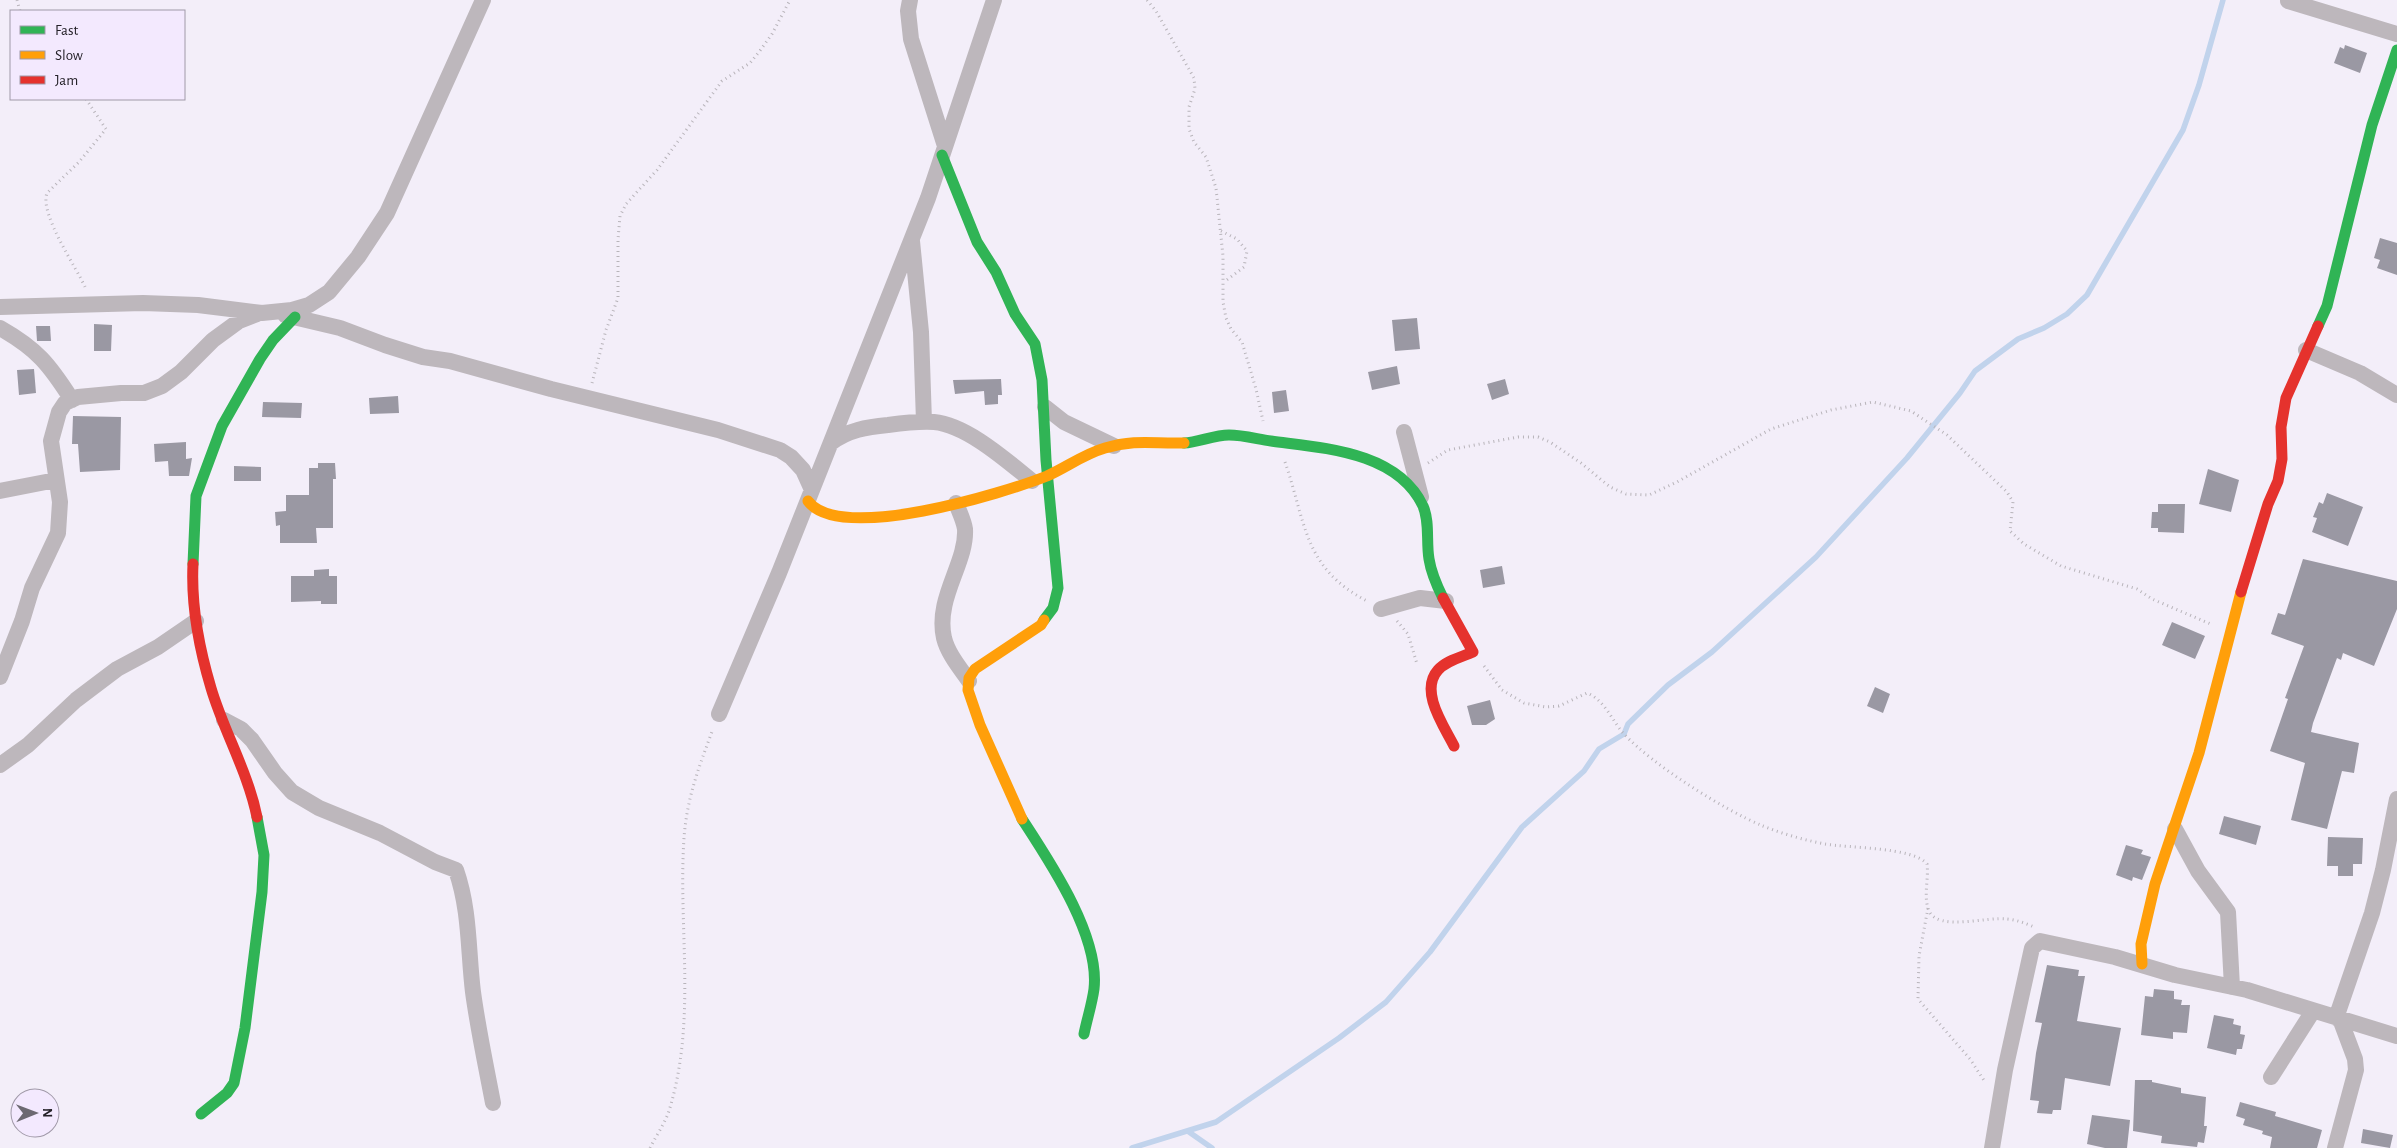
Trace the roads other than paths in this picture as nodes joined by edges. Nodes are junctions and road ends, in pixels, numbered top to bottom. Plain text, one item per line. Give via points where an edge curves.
1 (483, 0) edge
2 (910, 0) edge
3 (994, 0) edge
4 (2288, 1) edge
5 (2397, 34) edge
6 (2397, 50) edge
7 (944, 151) junction
8 (912, 236) junction
9 (0, 307) edge
10 (268, 312) junction
11 (295, 317) junction
12 (0, 328) edge
13 (2306, 350) junction
14 (2397, 395) edge
15 (72, 400) junction
16 (846, 404) junction
17 (1045, 407) junction
18 (924, 422) junction
19 (883, 426) junction
20 (1404, 432) dead end
21 (830, 442) junction
22 (1114, 446) junction
23 (1048, 475) junction
24 (56, 480) junction
25 (1032, 481) junction
26 (0, 491) edge
27 (810, 496) junction
28 (956, 504) junction
29 (1424, 507) junction
30 (1446, 601) junction
31 (1381, 609) road end
32 (196, 621) junction
33 (0, 677) edge
34 (969, 681) junction
35 (718, 714) road end
36 (224, 720) junction
37 (1454, 746) dead end
38 (0, 765) edge
39 (2397, 799) edge
40 (2175, 829) junction
41 (2142, 964) junction
42 (2232, 987) junction
43 (2313, 1011) junction
44 (2338, 1018) junction
45 (1084, 1034) dead end
46 (2397, 1036) edge
47 (2271, 1077) dead end
48 (493, 1102) dead end
49 (200, 1114) dead end
50 (1992, 1148) edge
51 (2335, 1148) edge

1 - 10 street via 387,213 363,250 329,292 309,305
2 - 7 street via 911,39
3 - 7 street
4 - 5 street
6 - 13 street via 2372,125 2327,306
7 - 8 street
7 - 17 street via 977,242 996,272 1015,314 1035,344
8 - 16 street
8 - 18 street via 921,332
9 - 10 street via 143,302
10 - 11 street
10 - 15 street via 239,320 162,386 144,393 112,393
11 - 27 street via 340,328 423,357 450,361 718,430 780,450 803,470
11 - 32 street via 260,359 222,426 196,496 193,568
12 - 15 street via 42,356
13 - 14 street
13 - 40 street via 2286,398 2278,481 2229,632 2199,753
15 - 24 street via 65,403 59,412 51,441
16 - 19 street via 862,419
16 - 21 street
17 - 22 street via 1064,422
17 - 23 street
18 - 19 street
18 - 25 street via 936,422 963,431
19 - 21 street via 863,428
20 - 29 street
21 - 27 street
22 - 23 street via 1084,455
22 - 29 street via 1140,441 1184,443 1231,435 1348,452 1384,467 1410,488
23 - 25 street
23 - 34 street via 1058,588 1053,608 1041,624 975,670
24 - 26 street
24 - 33 street via 60,502 58,533 32,588
25 - 28 street
27 - 28 street via 816,511 832,517 862,520
27 - 35 street
28 - 34 street via 965,528 962,548 947,590 942,624 951,654
29 - 30 street via 1429,562
30 - 31 street via 1420,598
30 - 37 street via 1474,652 1442,666 1435,673 1436,712
32 - 36 street via 211,689
32 - 38 street via 117,669
34 - 45 street via 972,704 1020,816 1053,867 1088,940 1094,988
36 - 48 street via 241,729 252,740 292,792 319,808 456,870 470,934 473,990
36 - 49 street via 252,791 264,855 262,892 245,1028 234,1083 227,1093
39 - 44 street via 2372,913
40 - 41 street via 2146,918 2141,944
40 - 42 street via 2198,871 2228,912
41 - 42 street
41 - 50 street via 2051,942 2040,941 2032,948
42 - 43 street
43 - 44 street
43 - 47 street
44 - 46 street
44 - 51 street via 2355,1059 2356,1070

